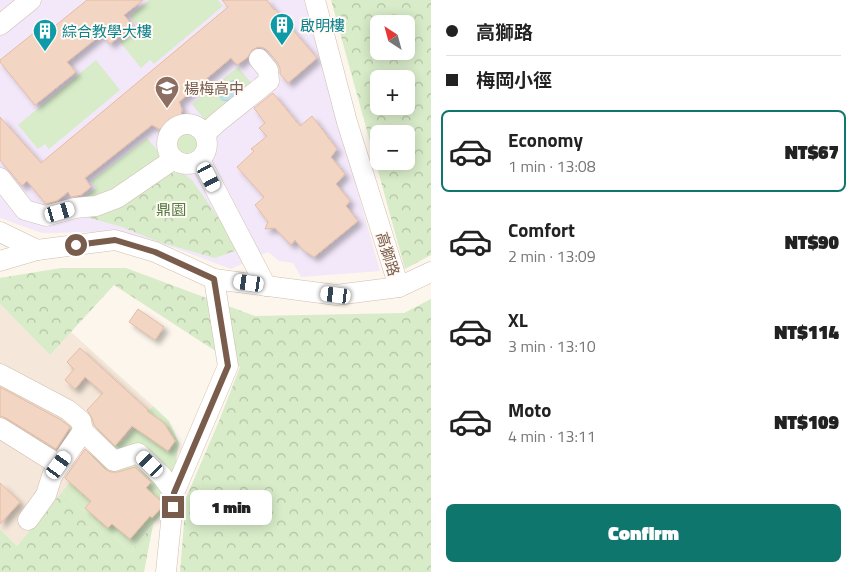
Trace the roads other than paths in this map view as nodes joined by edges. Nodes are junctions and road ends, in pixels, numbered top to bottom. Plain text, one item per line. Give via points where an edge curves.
1 (31, 0) edge
2 (314, 0) edge
3 (0, 25) edge
4 (258, 59) dead end
5 (205, 134) junction
6 (174, 159) junction
7 (200, 160) junction
8 (0, 178) edge
9 (0, 232) edge
10 (37, 250) junction
11 (0, 261) edge
12 (431, 272) edge
13 (214, 279) junction
14 (266, 286) junction
15 (399, 287) junction
16 (0, 374) edge
17 (0, 428) edge
18 (83, 431) junction
19 (59, 465) junction
20 (174, 493) junction
21 (28, 520) dead end
22 (166, 572) edge

1 - 3 street
2 - 15 street, 高獅路 via 347,122
4 - 5 street via 268,70 269,81
5 - 6 street via 190,124 173,130 168,148
5 - 7 street via 207,145
6 - 7 street via 190,164
6 - 8 street via 117,198 96,206 46,216 25,210
7 - 14 street
9 - 10 street
10 - 11 street, 高獅路
10 - 13 street, 高獅路 via 115,240 155,252
12 - 15 street
13 - 14 street, 高獅路
13 - 20 street via 228,366
14 - 15 street, 高獅路 via 336,295
16 - 18 street via 68,410 81,421
17 - 19 street
18 - 19 street
18 - 20 street via 114,461 138,453
19 - 21 street via 46,495
20 - 22 street

